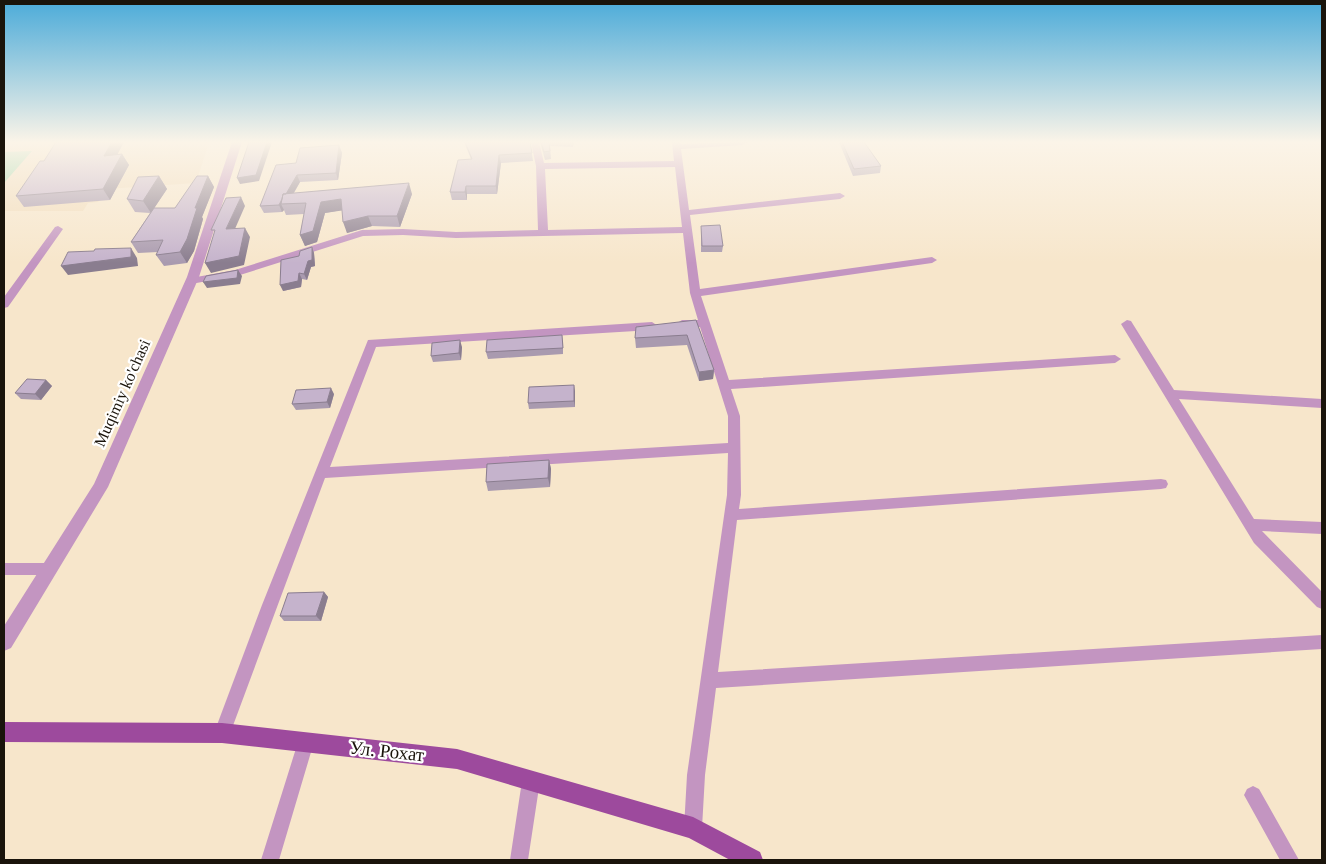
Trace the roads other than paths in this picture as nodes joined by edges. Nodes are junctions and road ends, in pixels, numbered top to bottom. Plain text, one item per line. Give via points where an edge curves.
1 (224, 182) edge
2 (541, 182) edge
3 (681, 182) edge
4 (840, 196) dead end
5 (685, 213) junction
6 (58, 229) dead end
7 (687, 230) junction
8 (543, 233) junction
9 (932, 260) dead end
10 (191, 281) junction
11 (695, 293) junction
12 (4, 304) edge
13 (704, 323) junction
14 (1127, 324) dead end
15 (1115, 359) dead end
16 (724, 385) junction
17 (1170, 394) junction
18 (1322, 404) edge
19 (734, 448) junction
20 (321, 472) junction
21 (1161, 484) dead end
22 (731, 515) junction
23 (1250, 525) junction
24 (1322, 528) edge
25 (4, 569) edge
26 (49, 569) junction
27 (1322, 602) edge
28 (4, 642) edge
29 (1322, 642) edge
30 (708, 682) junction
31 (4, 732) edge
32 (222, 733) junction
33 (306, 742) junction
34 (531, 780) junction
35 (1252, 795) dead end
36 (693, 828) junction
37 (270, 860) edge
38 (519, 860) edge
39 (752, 860) edge
40 (1290, 860) edge

1 - 10 street, Muqimiy ko'chasi
2 - 8 street
3 - 5 street
4 - 5 street
5 - 7 street
6 - 12 street
7 - 8 street
7 - 11 street
8 - 10 street via 362,233 236,273
9 - 11 street
10 - 26 street, Muqimiy ko'chasi via 100,487
11 - 13 street
13 - 16 street
13 - 20 street via 372,343
14 - 17 street
15 - 16 street
16 - 19 street via 734,416
17 - 18 street
17 - 23 street
19 - 20 street
19 - 22 street
20 - 32 street
21 - 22 street
22 - 30 street
23 - 24 street
23 - 27 street via 1259,539
25 - 26 street
26 - 28 street, Muqimiy ko'chasi
29 - 30 street
30 - 36 street
31 - 32 main road, Ул. Рохат
32 - 33 main road, Ул. Рохат
33 - 34 main road, Ул. Рохат via 457,759
33 - 37 street
34 - 36 main road, Ул. Рохат
34 - 38 street
35 - 40 street
36 - 39 main road, Ул. Рохат

